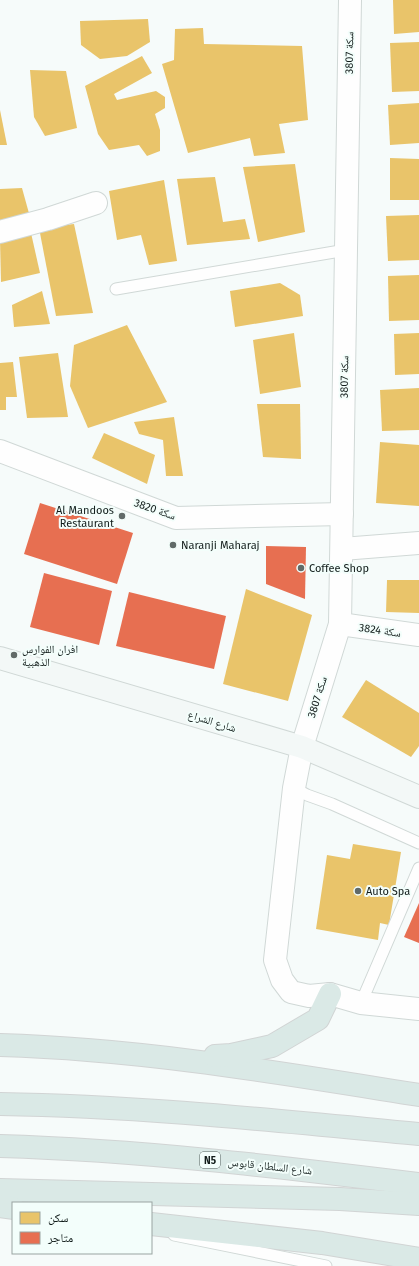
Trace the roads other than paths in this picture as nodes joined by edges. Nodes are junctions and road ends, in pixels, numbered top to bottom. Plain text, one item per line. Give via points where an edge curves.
1 (350, 0) edge
2 (96, 203) dead end
3 (0, 232) edge
4 (346, 250) junction
5 (116, 289) dead end
6 (0, 451) edge
7 (342, 514) junction
8 (419, 544) edge
9 (342, 549) junction
10 (340, 624) junction
11 (419, 635) edge
12 (0, 658) edge
13 (302, 747) junction
14 (294, 788) junction
15 (419, 797) edge
16 (419, 843) edge
17 (419, 868) edge
18 (330, 994) junction
19 (361, 1002) junction
20 (419, 1009) edge
21 (0, 1045) edge
22 (169, 1059) junction
23 (419, 1095) edge
24 (0, 1104) edge
25 (419, 1134) edge
26 (0, 1146) edge
27 (0, 1190) edge
28 (418, 1199) edge
29 (0, 1206) edge
30 (12, 1208) edge
31 (152, 1224) edge
32 (152, 1228) edge
33 (419, 1259) edge
34 (326, 1266) edge

1 - 4 street, سكة 3807
2 - 3 street
4 - 5 lane
4 - 7 street, سكة 3807
6 - 7 street, سكة 3820 via 176,518
7 - 9 street, سكة 3807
8 - 9 street
9 - 10 street, سكة 3807
10 - 11 street, سكة 3824
10 - 13 street, سكة 3807
12 - 13 street, شارع الشراع
13 - 14 street, سكة 3807
13 - 15 street, شارع الشراع
14 - 16 lane
14 - 18 street, سكة 3807 via 275,960 282,980 291,992 309,996
17 - 19 lane
18 - 19 street
18 - 22 highway via 318,1018 272,1046 231,1055
19 - 20 street
21 - 22 highway via 55,1047
22 - 23 highway via 254,1069
24 - 25 highway via 248,1118
26 - 28 highway, شارع السلطان قابوس / N5 via 252,1164
27 - 28 highway
29 - 30 highway
31 - 33 highway via 322,1243
32 - 34 lane via 184,1238

